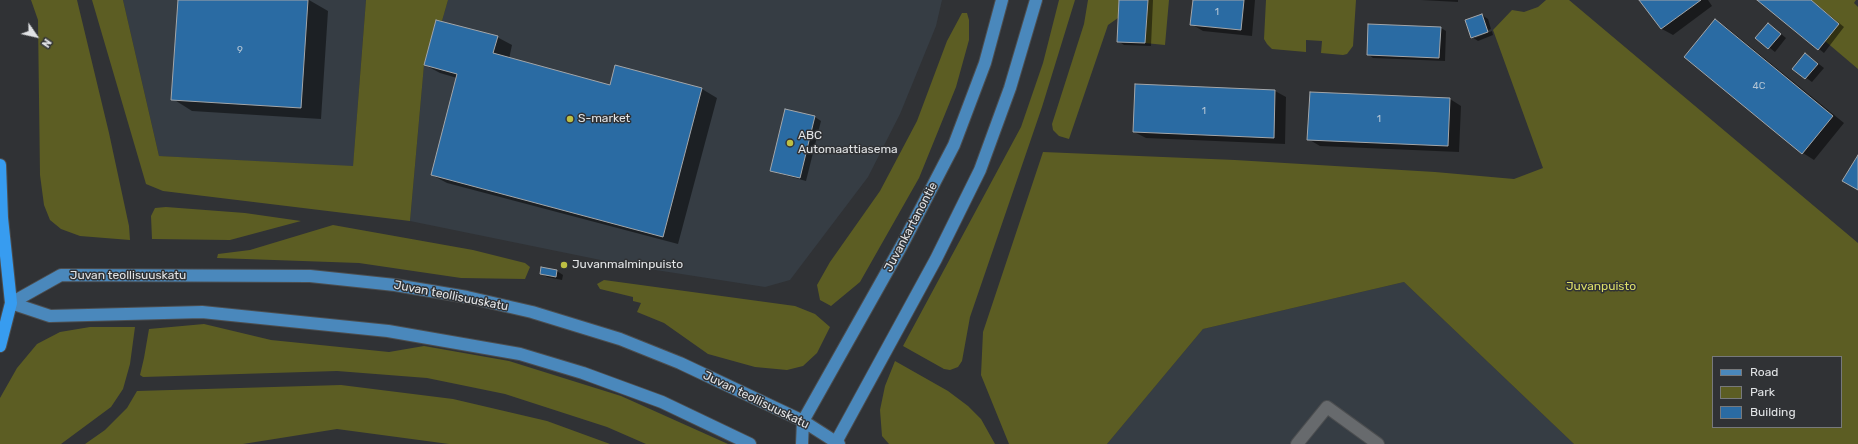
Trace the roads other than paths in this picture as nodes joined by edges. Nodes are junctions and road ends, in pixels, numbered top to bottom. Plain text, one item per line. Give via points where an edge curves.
1 (1002, 0) edge
2 (1036, 0) edge
3 (0, 165) edge
4 (6, 303) edge
5 (0, 346) edge
6 (803, 421) junction
7 (750, 444) edge
8 (802, 444) edge
9 (837, 444) edge
10 (1297, 444) edge
11 (1378, 444) edge

1 - 6 main road, Juvankartanontie via 985,63 954,145 902,245
2 - 9 main road via 1010,88 980,170 936,259
3 - 4 highway
4 - 5 highway
4 - 6 main road, Juvan teollisuuskatu via 61,276 310,276 395,285 467,297 532,312 620,339 680,363
4 - 7 main road via 50,316 202,312 388,331 520,354 662,402
6 - 8 main road, Juvankartanontie
6 - 9 main road, Juvan teollisuuskatu
10 - 11 lane via 1327,407

